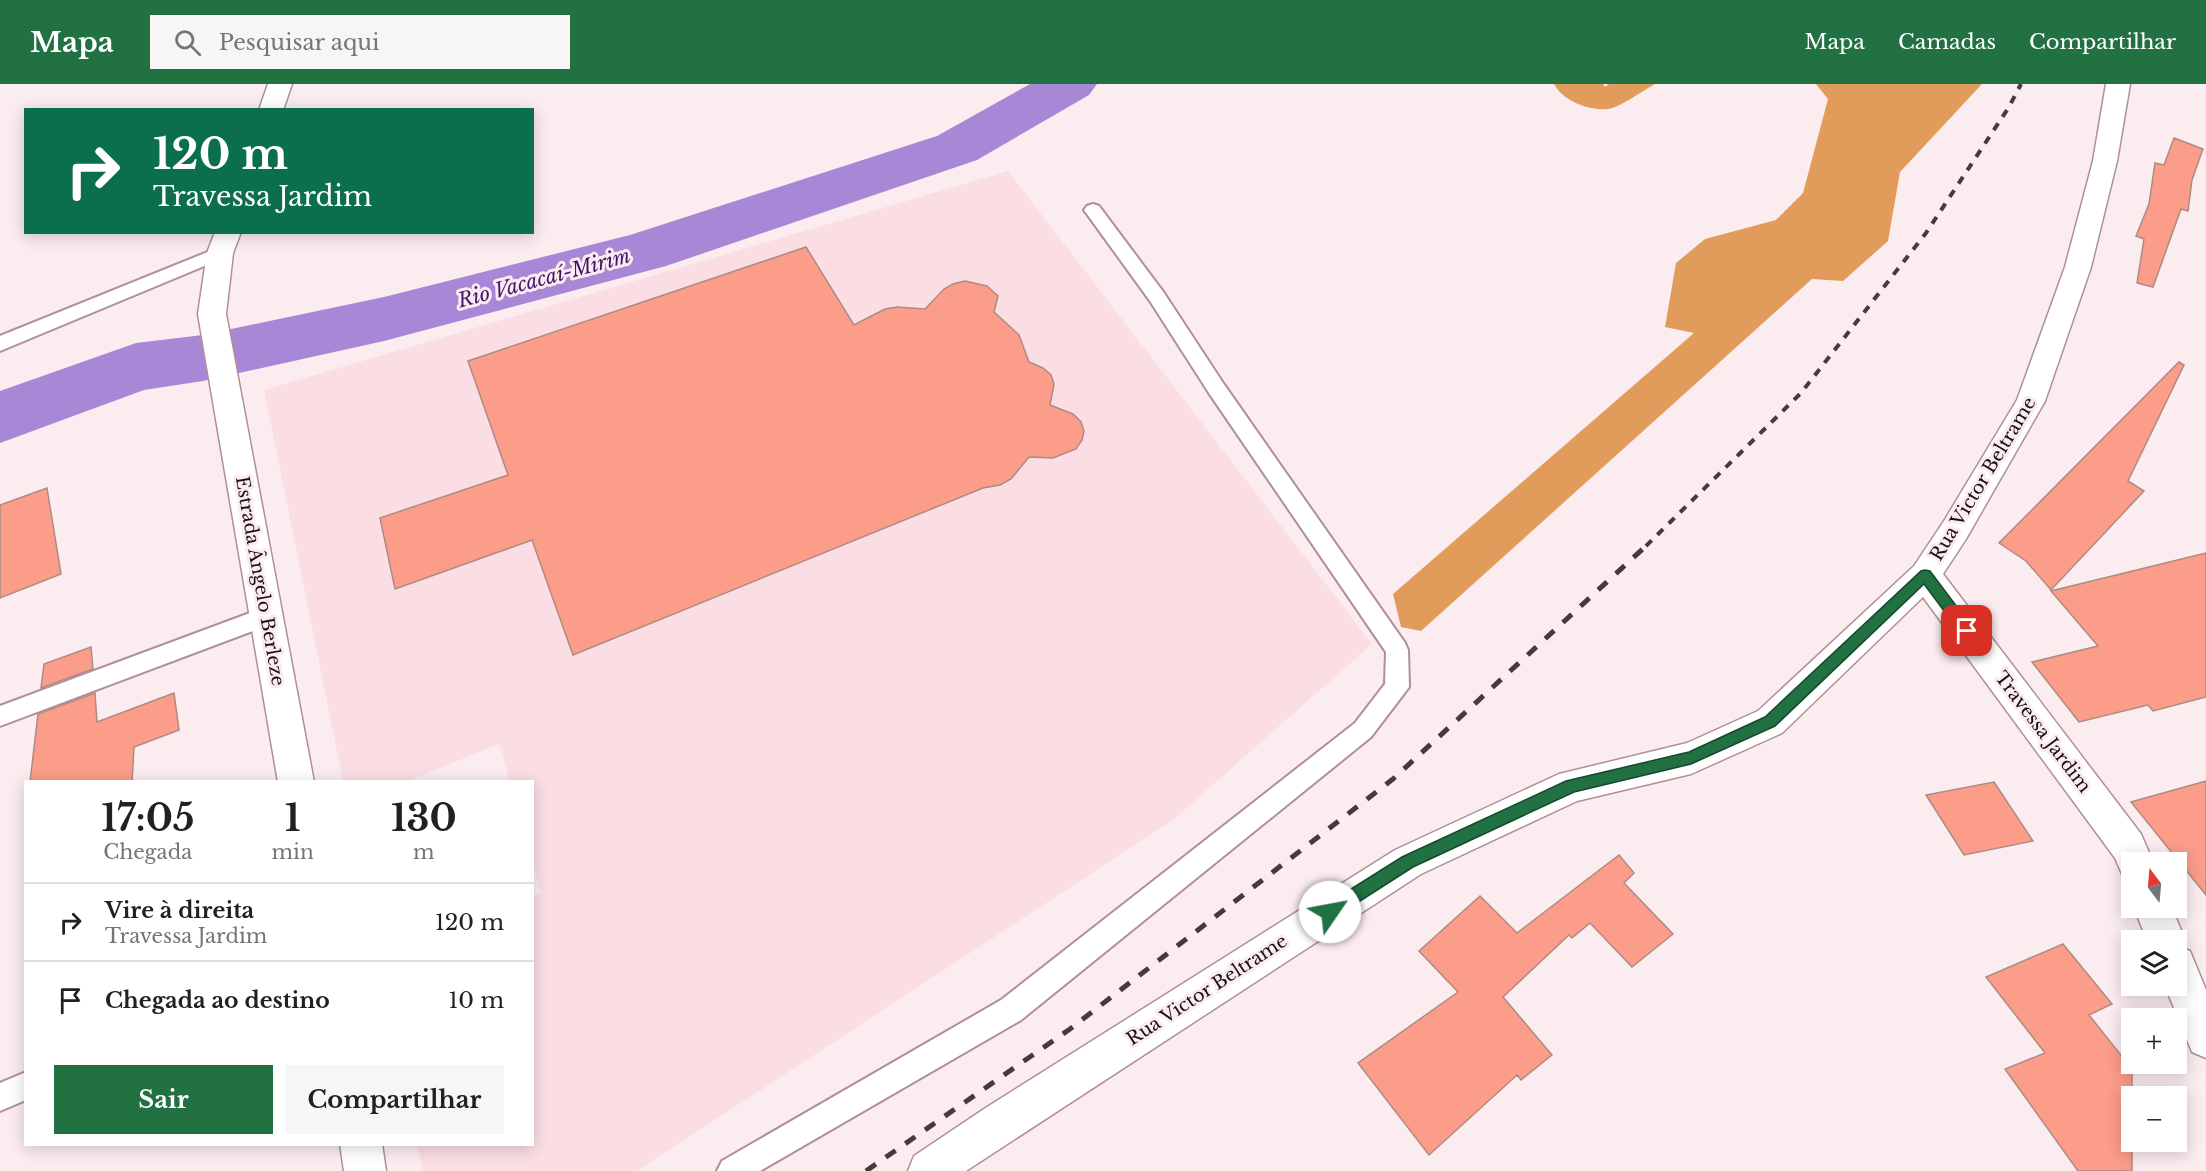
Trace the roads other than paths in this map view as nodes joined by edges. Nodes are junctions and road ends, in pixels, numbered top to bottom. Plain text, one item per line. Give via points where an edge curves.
1 (280, 84) edge
2 (2118, 84) edge
3 (272, 108) edge
4 (1093, 210) dead end
5 (224, 243) edge
6 (0, 344) edge
7 (1925, 575) junction
8 (266, 616) junction
9 (0, 716) edge
10 (296, 780) edge
11 (2131, 852) edge
12 (2187, 992) edge
13 (2206, 1038) edge
14 (24, 1087) edge
15 (0, 1098) edge
16 (361, 1146) edge
17 (365, 1171) edge
18 (732, 1171) edge
19 (929, 1171) edge

1 - 3 street
2 - 7 street, Rua Victor Beltrame via 2105,161 2078,267 2036,387
4 - 18 lane via 1158,297 1397,650 1397,687 1363,730 1011,1010
5 - 6 lane
5 - 8 street, Estrada Ângelo Berleze via 212,314
7 - 11 street, Travessa Jardim
7 - 19 street, Rua Victor Beltrame via 1770,722 1691,758 1572,786 1408,862
8 - 9 lane
8 - 10 street, Estrada Ângelo Berleze
12 - 13 street
14 - 15 lane
16 - 17 street

